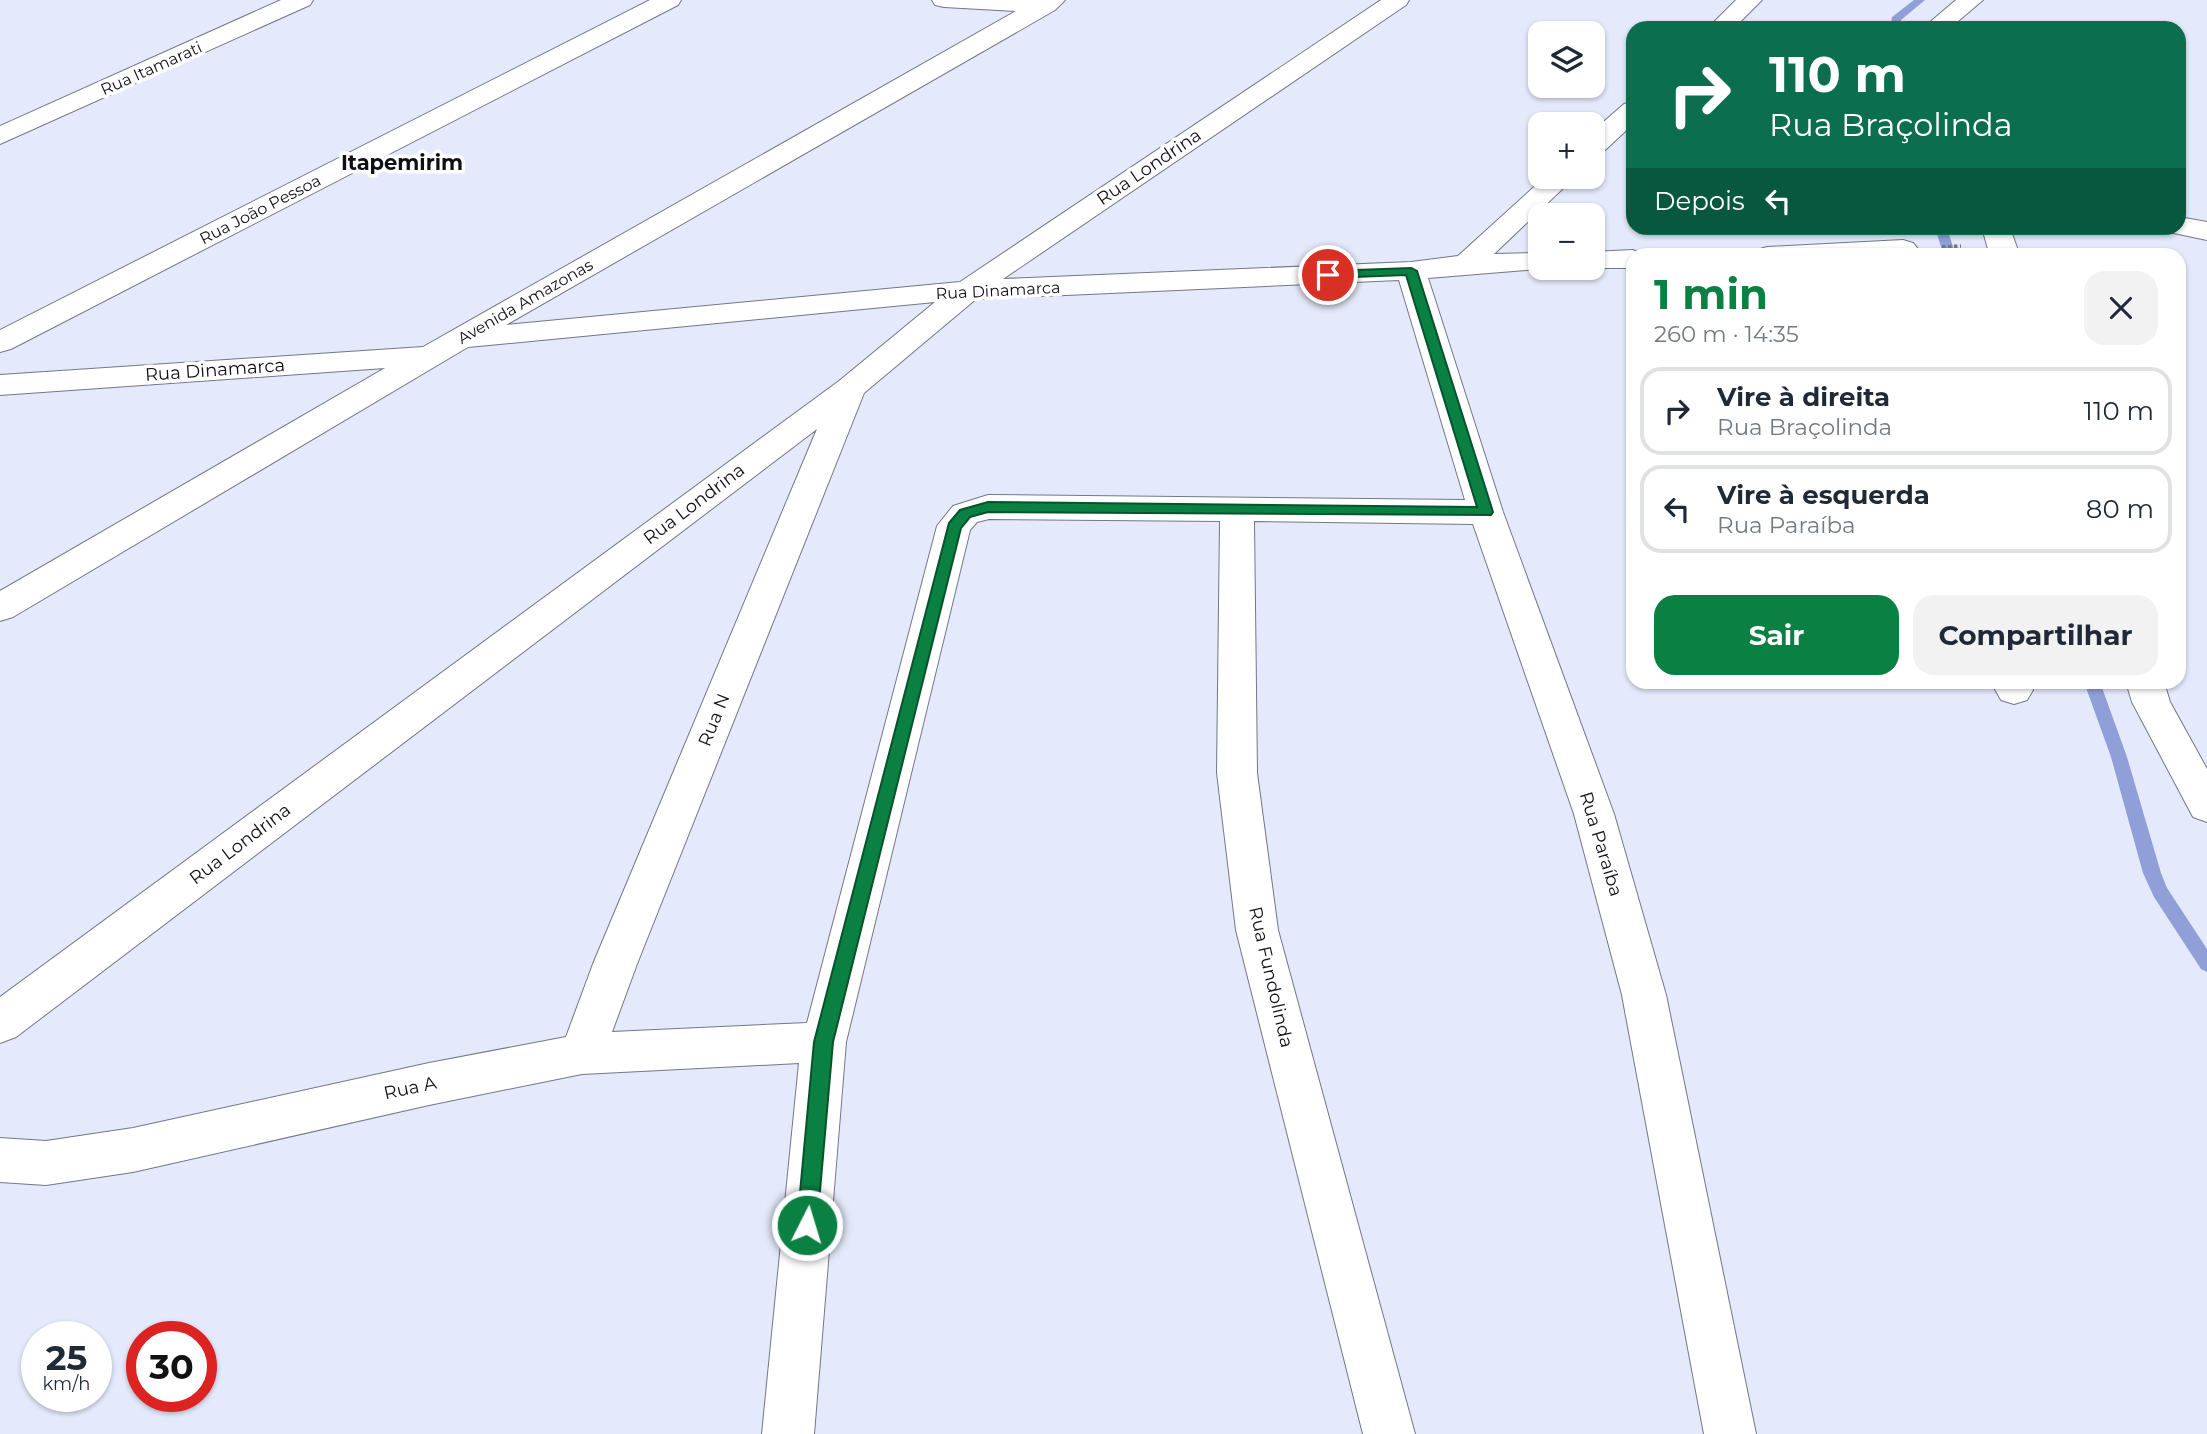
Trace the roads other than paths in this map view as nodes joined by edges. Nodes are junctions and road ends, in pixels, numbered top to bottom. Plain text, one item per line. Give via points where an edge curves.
1 (301, 0) edge
2 (669, 0) edge
3 (944, 0) edge
4 (1397, 0) edge
5 (1750, 0) edge
6 (1971, 0) edge
7 (1050, 2) edge
8 (1728, 21) edge
9 (1944, 21) edge
10 (1626, 116) edge
11 (1605, 135) edge
12 (0, 136) edge
13 (1548, 189) edge
14 (2186, 227) edge
15 (2207, 231) edge
16 (1626, 259) edge
17 (1605, 260) edge
18 (1528, 262) edge
19 (1467, 264) junction
20 (1411, 271) junction
21 (968, 290) junction
22 (457, 340) junction
23 (0, 342) edge
24 (430, 355) junction
25 (0, 385) edge
26 (850, 388) junction
27 (1237, 509) junction
28 (1486, 512) junction
29 (0, 608) edge
30 (2147, 689) edge
31 (2207, 806) edge
32 (0, 1023) edge
33 (824, 1042) junction
34 (582, 1054) junction
35 (0, 1160) edge
36 (788, 1434) edge
37 (1389, 1434) edge
38 (1730, 1434) edge

1 - 12 street, Rua Itamarati
2 - 23 street, Rua João Pessoa
3 - 7 street
4 - 21 street, Rua Londrina
5 - 8 street
6 - 9 street
7 - 22 street, Avenida Amazonas
10 - 11 street
13 - 19 street
14 - 15 street
16 - 17 street
18 - 19 street, Rua Dinamarca
19 - 20 street, Rua Dinamarca
20 - 21 street, Rua Dinamarca
20 - 28 street, Rua Paraíba
21 - 22 street, Rua Dinamarca
21 - 26 street, Rua Londrina
22 - 24 street, Avenida Amazonas
24 - 25 street, Rua Dinamarca
24 - 29 street, Avenida Amazonas
26 - 32 street, Rua Londrina
26 - 34 street, Rua N
27 - 28 street
27 - 33 street via 988,507 965,514 954,526
27 - 37 street, Rua Fundolinda via 1237,773 1257,930
28 - 38 street, Rua Paraíba via 1594,814 1644,995
30 - 31 street
33 - 34 street, Rua A
33 - 36 street
34 - 35 street, Rua A via 108,1154 46,1163

